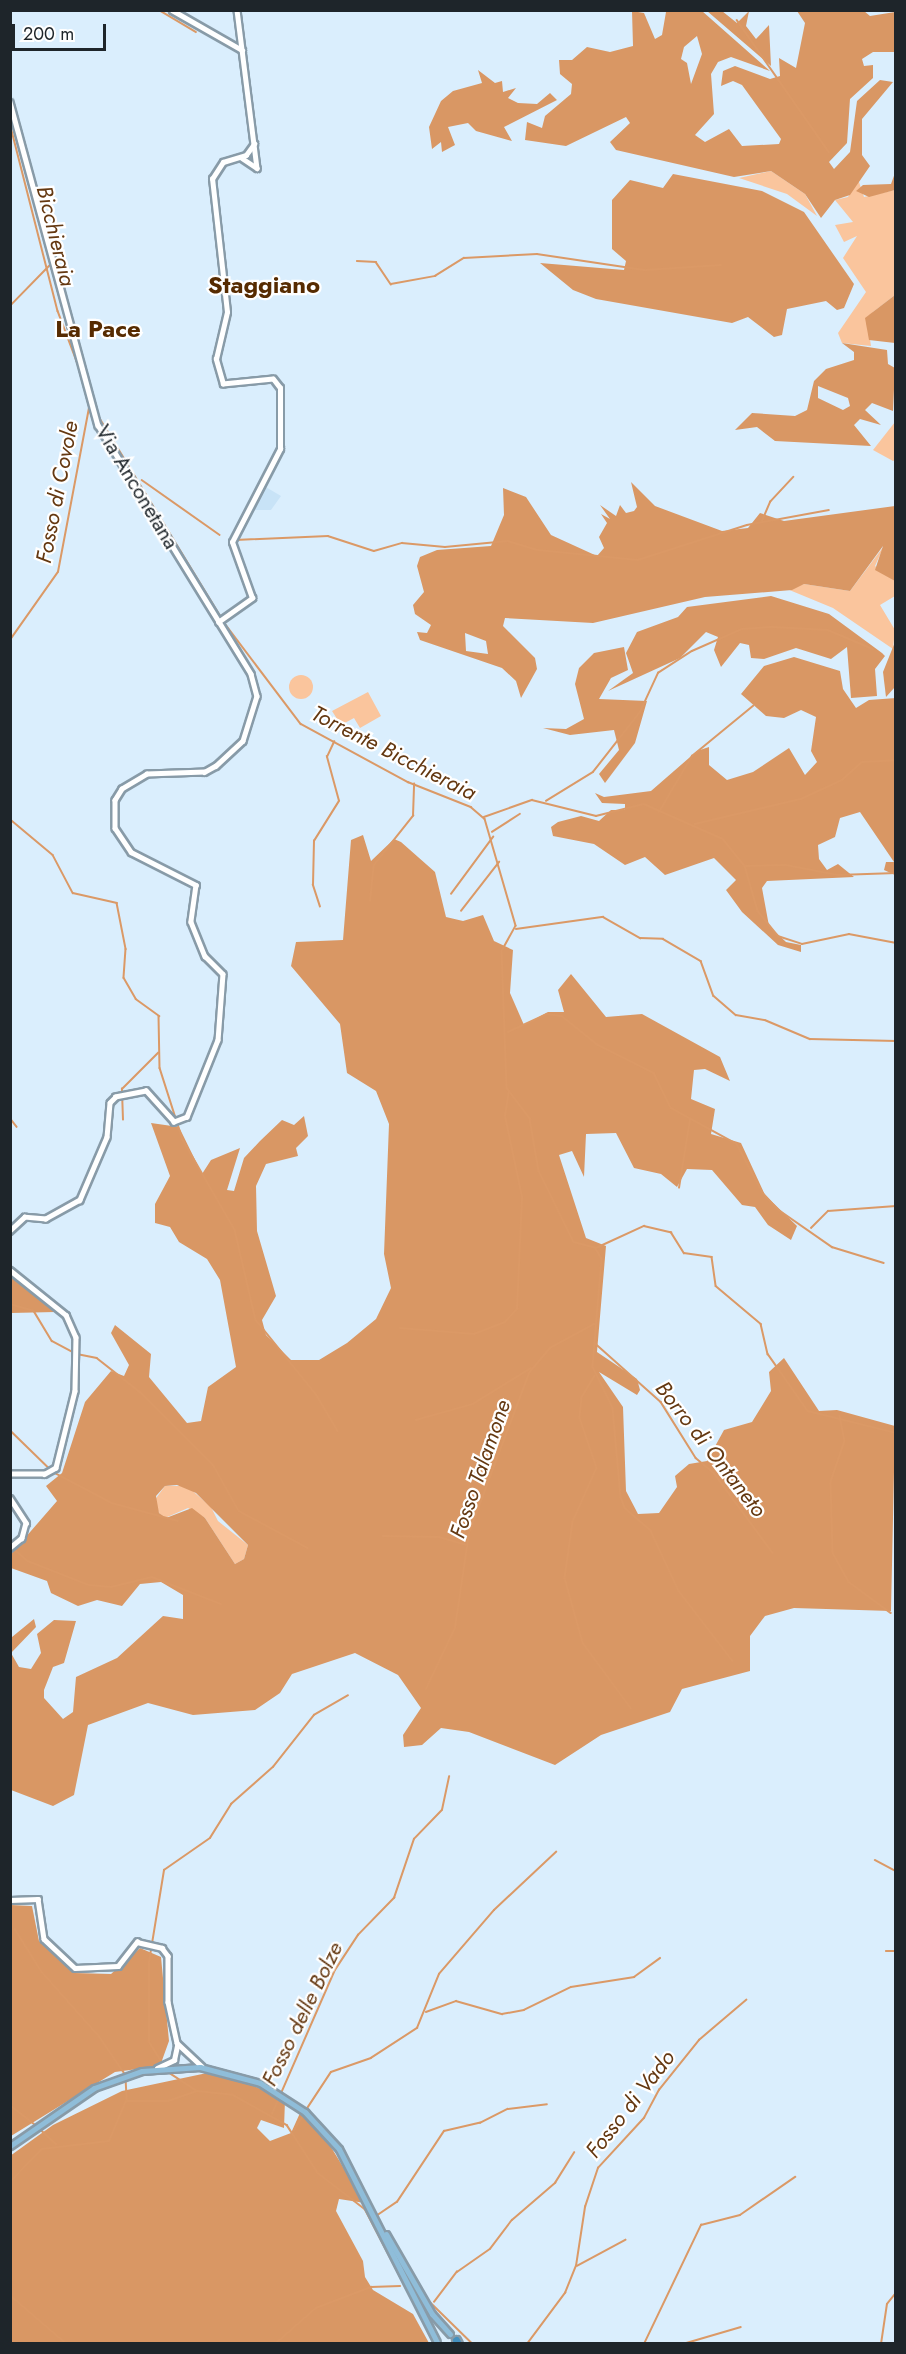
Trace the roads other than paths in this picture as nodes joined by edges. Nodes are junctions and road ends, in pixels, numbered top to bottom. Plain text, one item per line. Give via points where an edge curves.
1 (172, 10) edge
2 (237, 10) edge
3 (242, 50) junction
4 (10, 102) edge
5 (255, 144) junction
6 (256, 157) junction
7 (245, 158) junction
8 (221, 621) junction
9 (10, 1231) edge
10 (10, 1270) edge
11 (10, 1474) edge
12 (10, 1498) edge
13 (10, 1548) edge
14 (10, 1900) edge
15 (179, 2052) junction
16 (180, 2066) junction
17 (157, 2068) junction
18 (204, 2068) junction
19 (10, 2145) edge
20 (368, 2204) junction
21 (450, 2334) junction
22 (456, 2342) edge
23 (437, 2343) edge

1 - 3 main road
2 - 3 main road
3 - 5 main road
4 - 8 main road, Via Anconetana via 65,316 96,416
5 - 6 main road
5 - 7 main road
6 - 7 main road
6 - 7 main road via 257,168
7 - 8 main road via 223,162 212,179 227,309 216,359 223,384 273,379 282,395 280,449 232,542 253,594 247,605
8 - 9 main road, Via Anconetana via 256,688 250,725 235,749 205,772 133,780 114,807 115,828 131,852 196,885 191,922 205,956 223,974 218,1040 184,1119 178,1122 146,1091 116,1097 110,1103 107,1137 80,1200 46,1219 25,1217
10 - 11 main road via 74,1324 76,1354 71,1411 56,1468 51,1473
12 - 13 main road via 26,1523 22,1538
14 - 15 main road via 38,1899 44,1939 75,1968 118,1966 137,1942 159,1947 168,1956 168,2002
15 - 16 main road
15 - 17 main road
15 - 18 main road
16 - 17 main road
16 - 18 main road
17 - 19 main road via 94,2088
18 - 20 main road via 260,2084 305,2112 339,2149
20 - 21 main road via 432,2314
20 - 23 main road
21 - 22 main road
21 - 23 main road

